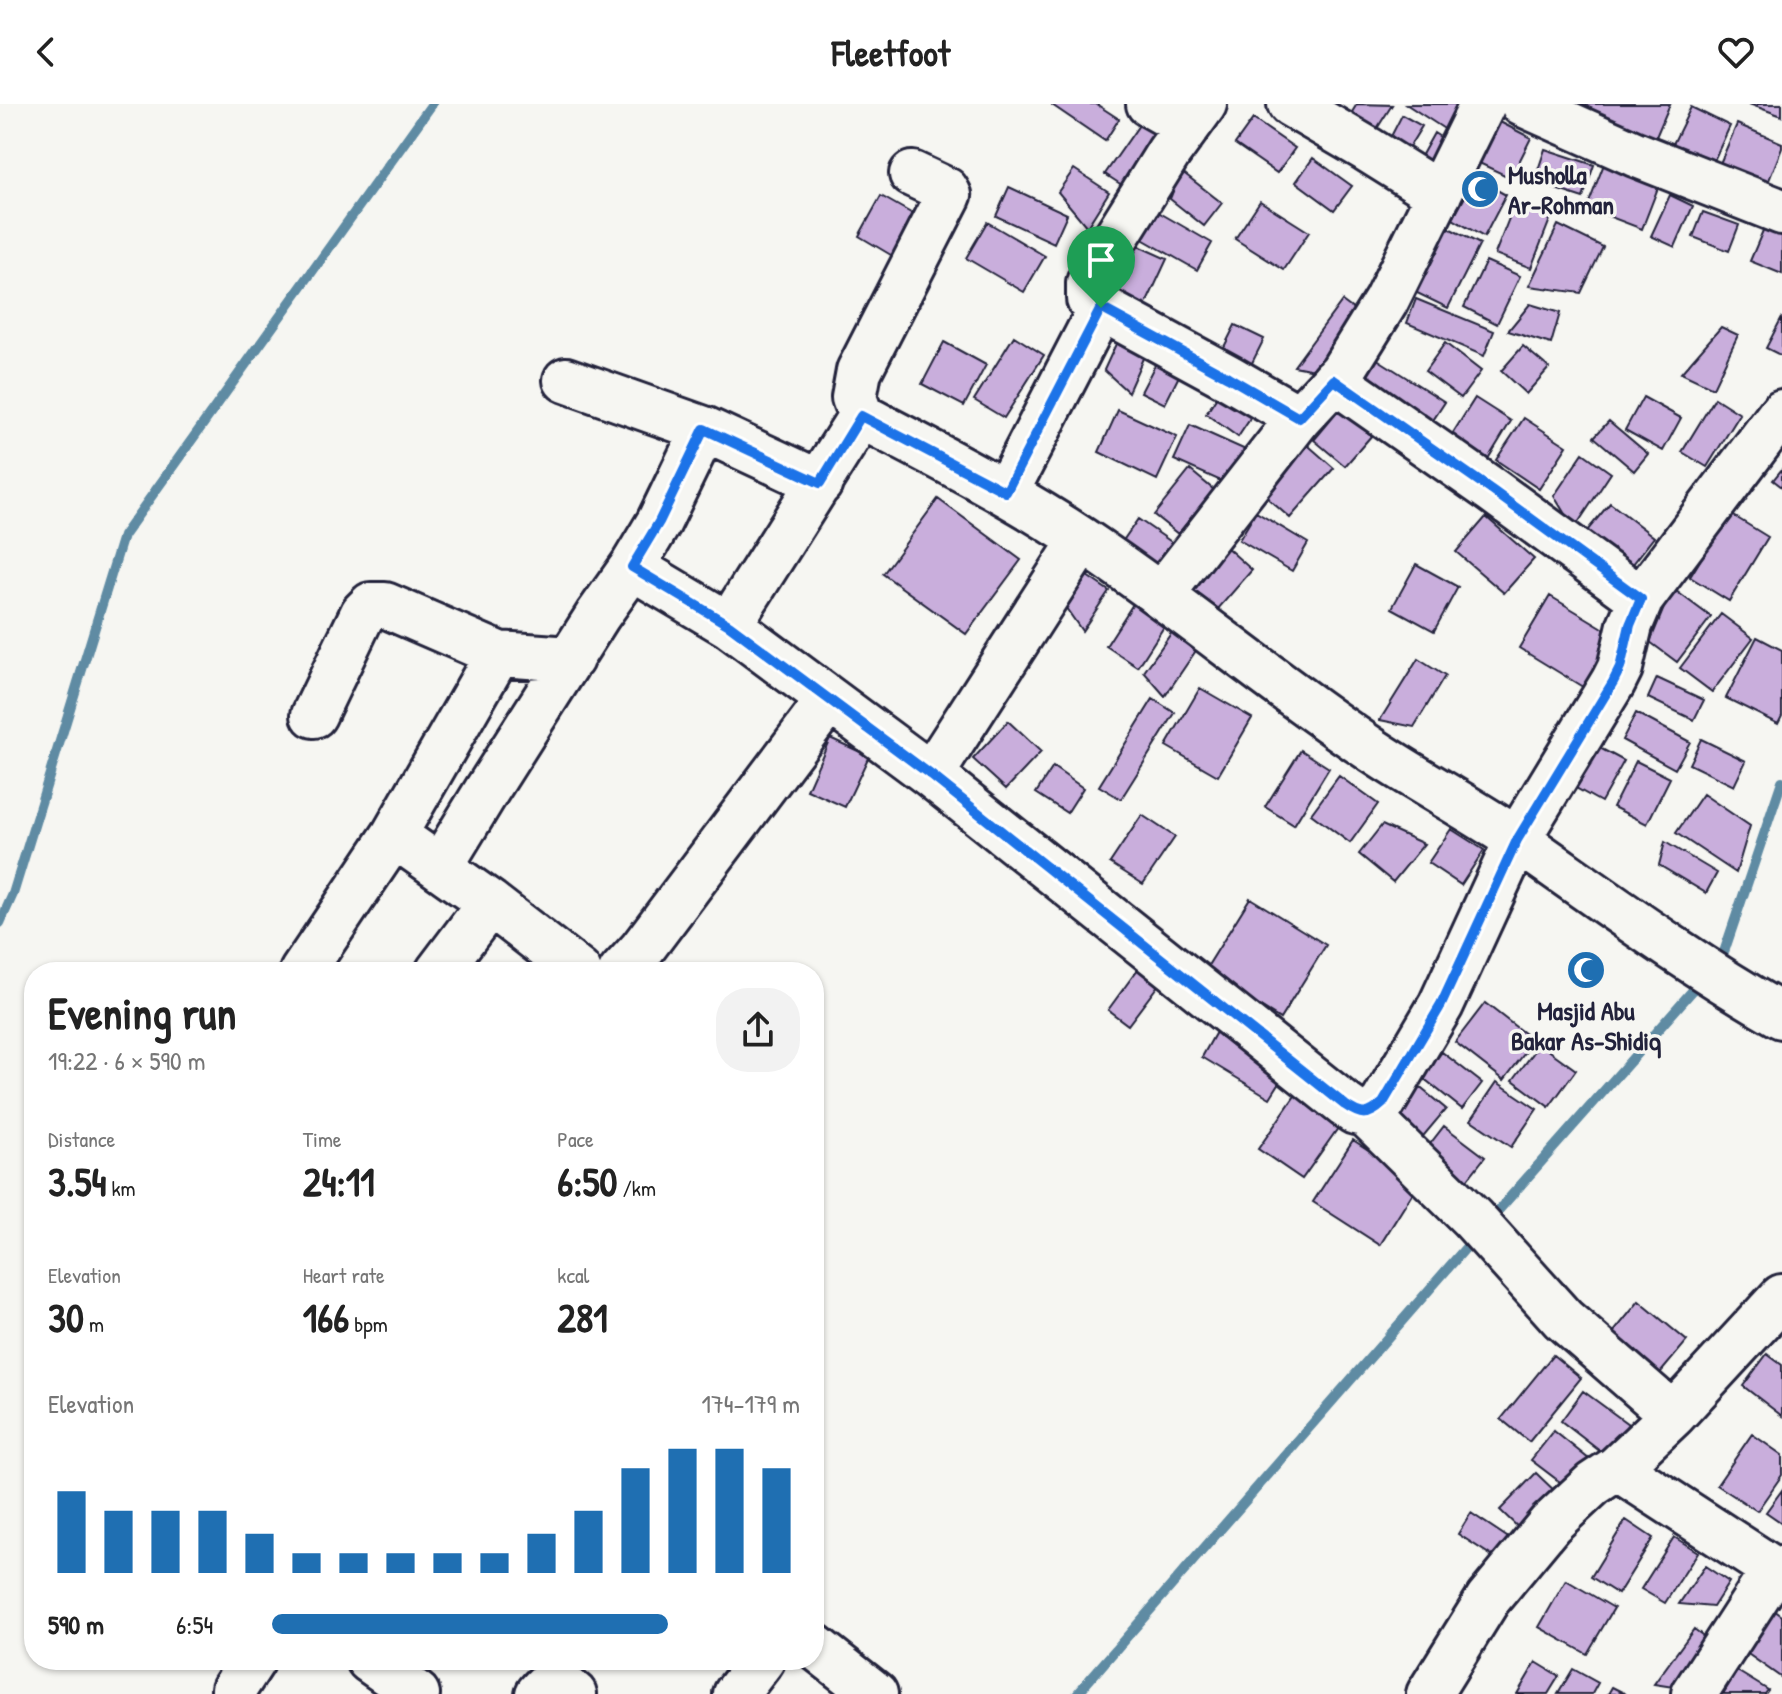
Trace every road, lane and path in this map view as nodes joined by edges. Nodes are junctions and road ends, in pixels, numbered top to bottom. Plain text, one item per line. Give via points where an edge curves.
1 (1149, 104) edge
2 (1290, 104) edge
3 (1483, 104) edge
4 (1523, 104) edge
5 (1196, 115) edge
6 (912, 174) dead end
7 (1439, 194) junction
8 (1782, 212) edge
9 (1101, 308) junction
10 (566, 380) dead end
11 (1334, 380) junction
12 (1782, 412) edge
13 (861, 416) junction
14 (1299, 418) junction
15 (704, 429) junction
16 (820, 483) junction
17 (1006, 492) junction
18 (1082, 540) junction
19 (632, 567) junction
20 (1161, 595) junction
21 (1641, 599) junction
22 (729, 625) junction
23 (498, 654) junction
24 (571, 659) junction
25 (829, 700) junction
26 (314, 715) dead end
27 (931, 775) junction
28 (394, 835) junction
29 (1517, 840) junction
30 (440, 867) junction
31 (490, 903) junction
32 (309, 962) edge
33 (446, 962) edge
34 (566, 962) edge
35 (630, 962) edge
36 (1765, 1006) edge
37 (1366, 1114) junction
38 (1782, 1297) edge
39 (1673, 1415) junction
40 (1617, 1468) junction
41 (1778, 1572) edge
42 (824, 1654) edge
43 (246, 1670) edge
44 (383, 1670) edge
45 (754, 1670) edge
46 (234, 1694) edge
47 (417, 1694) edge
48 (538, 1694) edge
49 (574, 1694) edge
50 (736, 1694) edge
51 (875, 1694) edge
52 (1429, 1694) edge
53 (1694, 1694) edge

1 - 5 street
2 - 7 street
3 - 7 street
4 - 8 street
5 - 9 street via 1093,274 1089,299
6 - 13 street via 949,195 859,371 854,398
7 - 11 street via 1386,301
9 - 14 street
9 - 17 street
10 - 15 street
11 - 14 street
11 - 21 street
12 - 21 street
13 - 16 street
13 - 17 street
14 - 20 street
15 - 16 street
15 - 19 street
16 - 22 street
17 - 18 street
18 - 20 street
18 - 27 street
19 - 22 street
19 - 24 street
20 - 29 street via 1355,738
21 - 29 street via 1613,682
22 - 25 street
23 - 24 street
23 - 26 street via 402,611 371,605
23 - 28 street
24 - 30 street
25 - 27 street
25 - 35 street
27 - 37 street via 1345,1105
28 - 30 street
28 - 32 street
29 - 36 street via 1672,949
29 - 37 street via 1441,1005 1383,1103
30 - 31 street
31 - 33 street
31 - 34 street
37 - 39 street via 1472,1218 1563,1319
38 - 39 street
39 - 40 street
40 - 41 street
40 - 52 street via 1550,1524 1515,1566 1488,1599
41 - 53 street
42 - 51 street
43 - 46 street
44 - 47 street
45 - 50 street
48 - 49 street via 552,1682

